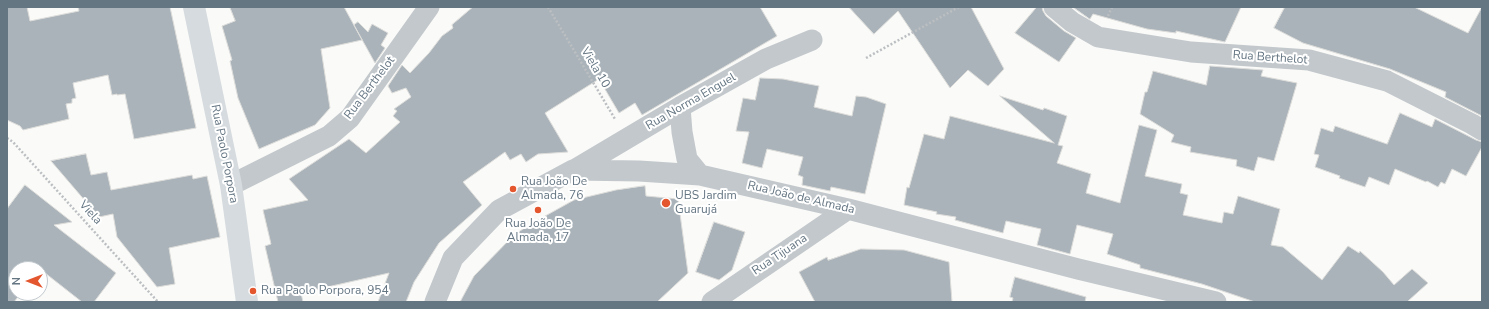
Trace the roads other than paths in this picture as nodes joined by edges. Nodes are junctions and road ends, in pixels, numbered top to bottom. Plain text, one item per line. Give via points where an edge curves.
1 (194, 7) edge
2 (429, 7) edge
3 (1054, 7) edge
4 (812, 40) dead end
5 (680, 107) junction
6 (1482, 130) edge
7 (573, 170) junction
8 (700, 175) junction
9 (231, 185) junction
10 (848, 209) junction
11 (247, 302) edge
12 (435, 302) edge
13 (712, 302) edge
14 (1216, 302) edge

1 - 9 street, Rua Paolo Porpora
2 - 9 street, Rua Berthelot via 350,118 329,136
3 - 6 street, Rua Berthelot via 1072,22 1098,37 1192,52 1309,60 1387,81
4 - 5 street, Rua Norma Enguel via 766,60
5 - 7 street, Rua Norma Enguel
5 - 8 street via 687,159
7 - 8 street, Rua João de Almada via 639,170
7 - 12 street, Rua João de Almada via 499,210 453,258
8 - 10 street, Rua João de Almada
9 - 11 street, Rua Paolo Porpora
10 - 13 street, Rua Tijuana
10 - 14 street, Rua João de Almada

